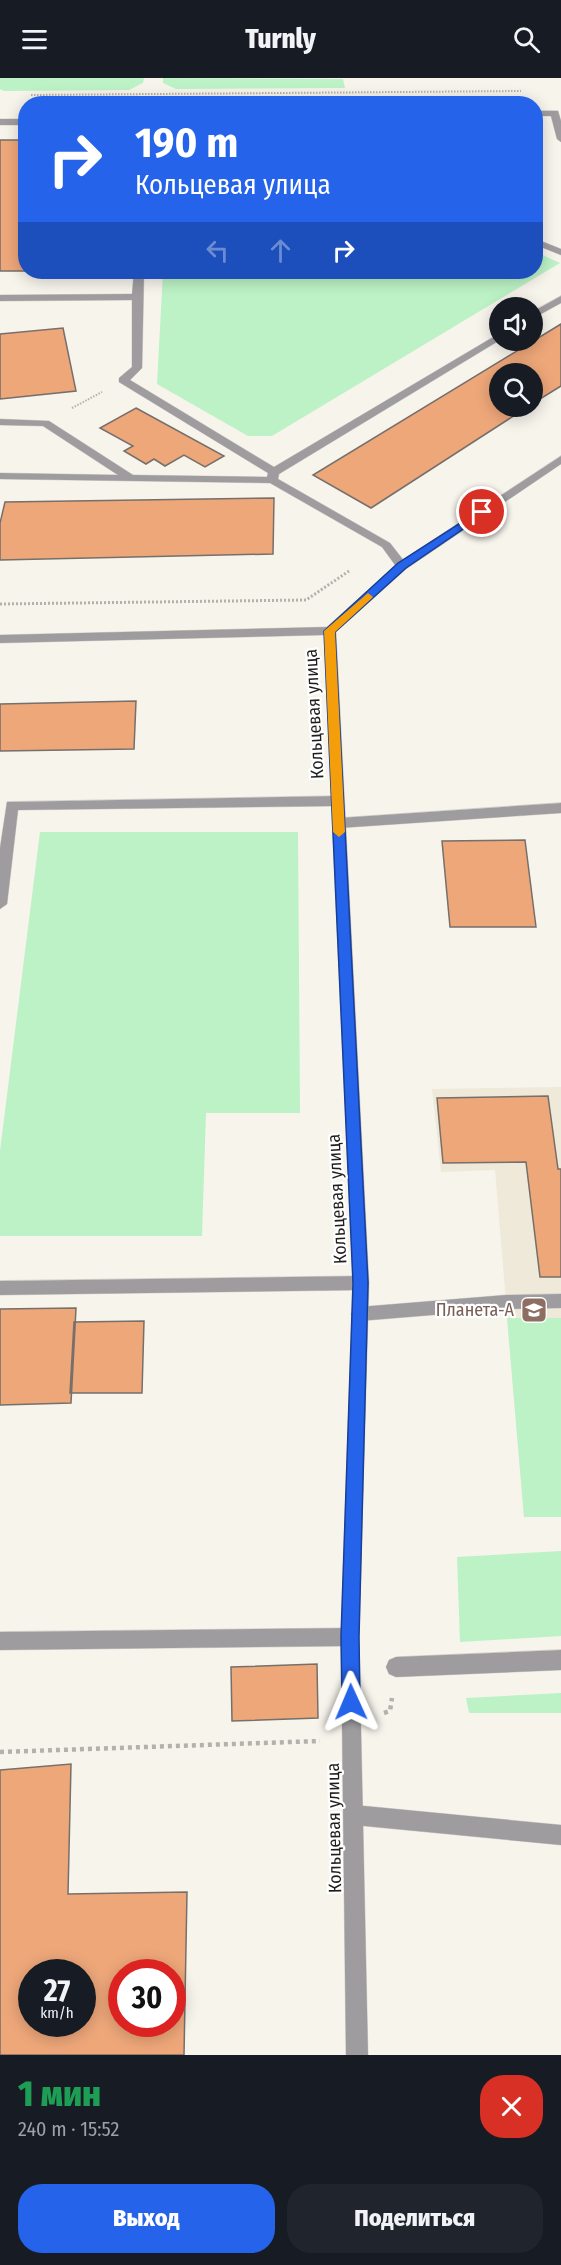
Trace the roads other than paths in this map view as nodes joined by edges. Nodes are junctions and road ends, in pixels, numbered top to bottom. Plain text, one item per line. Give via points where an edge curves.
1 (543, 114) edge
2 (0, 122) edge
3 (18, 122) edge
4 (561, 139) edge
5 (543, 245) edge
6 (561, 252) edge
7 (138, 279) edge
8 (137, 297) junction
9 (0, 298) edge
10 (561, 299) edge
11 (543, 310) edge
12 (489, 343) edge
13 (0, 422) edge
14 (561, 459) edge
15 (0, 476) edge
16 (273, 476) junction
17 (131, 478) junction
18 (402, 566) junction
19 (330, 631) junction
20 (0, 639) edge
21 (337, 801) junction
22 (561, 808) edge
23 (339, 823) junction
24 (0, 904) edge
25 (361, 1283) junction
26 (0, 1288) edge
27 (561, 1301) edge
28 (359, 1314) junction
29 (350, 1637) junction
30 (0, 1641) edge
31 (561, 1660) edge
32 (396, 1668) road end
33 (354, 1815) junction
34 (561, 1835) edge
35 (357, 2055) edge

1 - 4 street via 555,113
2 - 3 street
5 - 6 street
7 - 8 street
8 - 9 street
8 - 16 street via 137,368 123,380
10 - 11 street
12 - 16 street
13 - 17 street via 45,423
14 - 18 street, Кольцевая улица
15 - 17 street
16 - 17 street
16 - 18 street via 386,545
18 - 19 street, Кольцевая улица
19 - 20 street
19 - 21 street, Кольцевая улица
21 - 23 street, Кольцевая улица
21 - 24 street via 12,805
22 - 23 street
23 - 25 street, Кольцевая улица
25 - 26 street
25 - 28 street, Кольцевая улица
27 - 28 street
28 - 29 street, Кольцевая улица
29 - 30 street
29 - 33 street, Кольцевая улица
31 - 32 street
33 - 34 street
33 - 35 street, Кольцевая улица

